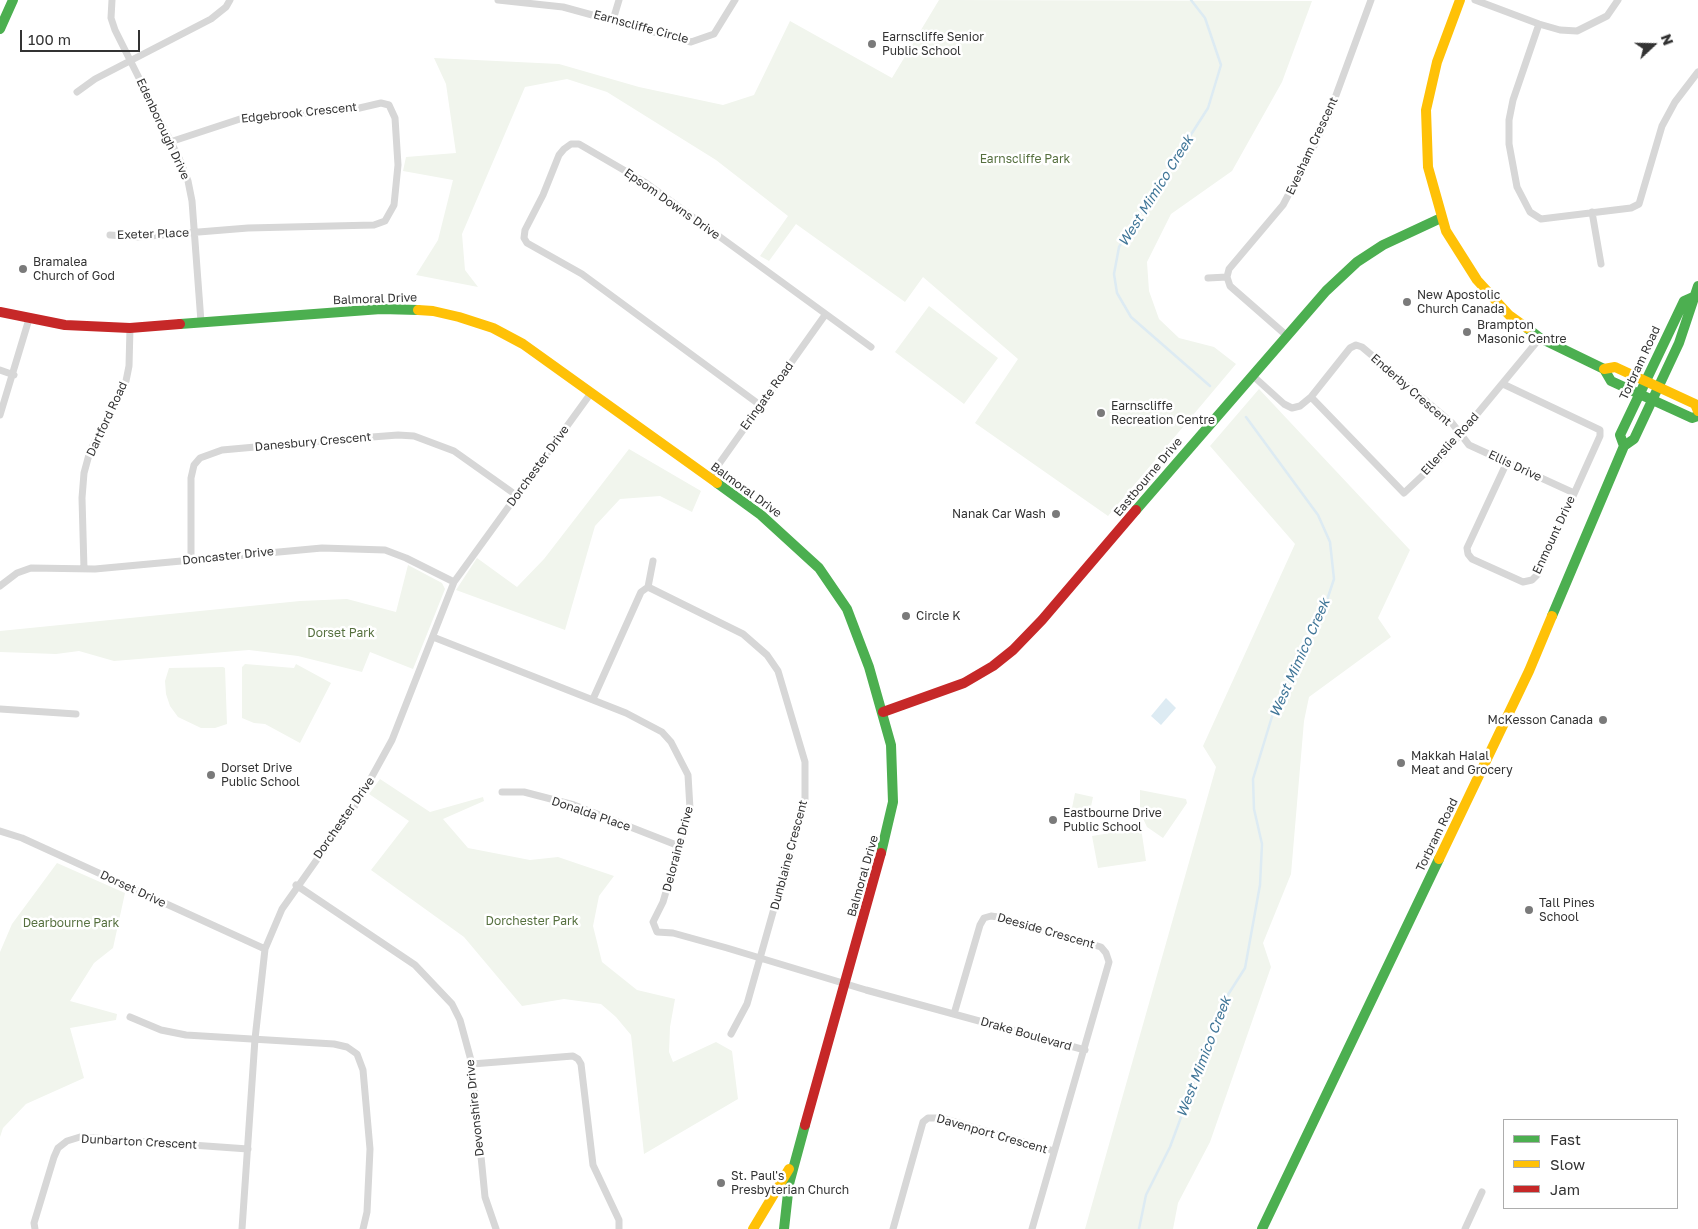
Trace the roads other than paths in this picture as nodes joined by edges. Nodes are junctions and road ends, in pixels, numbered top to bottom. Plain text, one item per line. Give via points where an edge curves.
1 (14, 0) edge
2 (112, 0) edge
3 (230, 0) edge
4 (500, 0) edge
5 (619, 0) edge
6 (735, 0) edge
7 (1371, 0) edge
8 (1460, 0) edge
9 (1475, 0) edge
10 (1618, 0) edge
11 (613, 20) junction
12 (1539, 24) junction
13 (0, 30) edge
14 (130, 60) junction
15 (1698, 72) edge
16 (77, 92) dead end
17 (170, 142) junction
18 (1592, 212) junction
19 (1441, 218) junction
20 (195, 233) junction
21 (110, 235) dead end
22 (1601, 264) dead end
23 (1227, 277) junction
24 (1208, 278) dead end
25 (1698, 286) edge
26 (1693, 297) junction
27 (0, 312) edge
28 (825, 315) junction
29 (29, 319) junction
30 (201, 322) junction
31 (130, 328) junction
32 (1286, 335) junction
33 (1540, 338) junction
34 (871, 347) dead end
35 (0, 370) edge
36 (1604, 370) junction
37 (14, 375) junction
38 (1252, 375) junction
39 (1645, 381) junction
40 (1503, 384) junction
41 (1658, 387) junction
42 (591, 393) junction
43 (1639, 394) junction
44 (1311, 397) junction
45 (1652, 400) junction
46 (760, 405) junction
47 (1698, 411) edge
48 (0, 415) edge
49 (1698, 416) edge
50 (1459, 434) junction
51 (1624, 446) junction
52 (1507, 462) junction
53 (708, 478) junction
54 (1574, 493) junction
55 (516, 495) junction
56 (191, 560) junction
57 (653, 561) dead end
58 (84, 569) junction
59 (454, 582) junction
60 (0, 586) edge
61 (648, 588) junction
62 (433, 637) junction
63 (593, 700) junction
64 (0, 709) edge
65 (883, 712) junction
66 (76, 714) dead end
67 (502, 792) dead end
68 (0, 831) edge
69 (679, 846) junction
70 (296, 885) junction
71 (265, 949) junction
72 (760, 958) junction
73 (845, 984) junction
74 (954, 1014) junction
75 (130, 1017) dead end
76 (731, 1034) dead end
77 (255, 1039) junction
78 (1085, 1050) junction
79 (472, 1064) junction
80 (248, 1149) junction
81 (1054, 1151) junction
82 (797, 1155) junction
83 (1482, 1192) dead end
84 (35, 1229) edge
85 (242, 1229) edge
86 (363, 1229) edge
87 (496, 1229) edge
88 (619, 1229) edge
89 (754, 1229) edge
90 (784, 1229) edge
91 (893, 1229) edge
92 (1032, 1229) edge
93 (1262, 1229) edge
94 (1465, 1229) edge

1 - 13 street
2 - 14 street, Edenborough Drive via 111,18
3 - 14 street via 212,19
4 - 11 street, Earnscliffe Circle via 563,7
5 - 11 street
6 - 11 street, Earnscliffe Circle via 714,34 690,42
7 - 23 street, Evesham Crescent via 1315,144 1283,205 1229,269
8 - 19 street via 1437,62 1426,110 1428,167
9 - 12 street
10 - 12 street via 1606,16 1577,30 1560,30
12 - 18 street via 1508,120 1508,144 1517,187 1530,212 1541,219
14 - 16 street via 95,78
14 - 17 street, Edenborough Drive
15 - 18 street via 1662,126 1639,204 1631,208
17 - 20 street, Edenborough Drive via 188,182
17 - 20 street, Edgebrook Crescent via 242,118 261,115 351,110 381,103 389,105 395,118 398,168 394,205 385,221 374,225 248,228
18 - 22 street
19 - 32 street, Eastbourne Drive via 1383,245 1357,262
19 - 33 street via 1477,280 1509,315
20 - 21 street, Exeter Place via 137,237
20 - 30 street, Edenborough Drive
23 - 24 street
23 - 32 street via 1230,286
25 - 26 street, Torbram Road
26 - 39 street, Torbram Road via 1684,301
26 - 41 street, Torbram Road via 1693,306
27 - 29 street, Balmoral Drive
28 - 34 street, Epsom Downs Drive
28 - 46 street, Eringate Road
28 - 46 street, Epsom Downs Drive via 646,183 579,144 571,144 559,155 525,230 527,243 582,274
29 - 31 street, Balmoral Drive via 65,325
29 - 37 street
30 - 31 street, Balmoral Drive
30 - 42 street, Balmoral Drive via 381,309 433,311 493,328 523,344
31 - 58 street, Dartford Road via 126,381 90,450 84,473
32 - 38 street, Eastbourne Drive
33 - 36 street
33 - 40 street, Ellerslie Road
35 - 37 street
36 - 39 street via 1615,367
36 - 43 street via 1611,382
37 - 48 street
38 - 44 street, Enderby Crescent via 1292,408
38 - 65 street, Eastbourne Drive via 1014,650 964,684
39 - 41 street
39 - 43 street, Torbram Road
40 - 50 street, Ellerslie Road
40 - 54 street, Enmount Drive via 1600,430
41 - 45 street, Torbram Road
41 - 47 street via 1694,404
42 - 53 street, Balmoral Drive
42 - 55 street, Dorchester Drive
43 - 45 street
43 - 51 street, Torbram Road via 1620,435
44 - 50 street, Enderby Crescent via 1350,348 1362,347 1452,424
44 - 50 street, Ellerslie Road via 1404,492 1439,460
45 - 49 street via 1692,418
45 - 51 street, Torbram Road via 1634,439
46 - 53 street, Eringate Road
50 - 52 street, Ellis Drive via 1469,445
51 - 93 street, Torbram Road via 1529,671
52 - 54 street, Ellis Drive
52 - 54 street, Enmount Drive via 1467,548 1472,559 1523,582 1532,580 1538,574
53 - 65 street, Balmoral Drive via 780,531 819,568 847,609
55 - 56 street, Danesbury Crescent via 454,452 414,436 222,450 200,458 194,465 191,478
55 - 59 street, Dorchester Drive
56 - 58 street, Doncaster Drive
56 - 59 street, Doncaster Drive via 322,548 385,550
57 - 61 street
58 - 60 street, Doncaster Drive via 31,568 17,573
59 - 62 street, Dorchester Drive
61 - 63 street via 641,592
61 - 72 street, Dunblaine Crescent via 752,640 778,671 787,698 805,762 805,799
62 - 63 street, Deloraine Drive
62 - 70 street, Dorchester Drive via 392,740 370,781
63 - 69 street, Deloraine Drive via 662,732 680,756 691,793 690,809
64 - 66 street
65 - 73 street, Balmoral Drive via 892,762 893,802
67 - 69 street, Donalda Place via 524,792 574,806
68 - 71 street, Dorset Drive via 40,846
69 - 72 street, Deloraine Drive via 663,902 653,922 654,929
70 - 71 street, Dorchester Drive
70 - 79 street, Devonshire Drive via 415,965 442,991 460,1020
71 - 77 street, Dorchester Drive
72 - 73 street, Deloraine Drive
72 - 76 street, Dunblaine Crescent via 747,1004
73 - 74 street, Drake Boulevard
73 - 82 street, Balmoral Drive
74 - 78 street, Drake Boulevard
74 - 78 street, Deeside Crescent via 980,925 984,918 998,917 1101,947 1106,953 1109,962
75 - 77 street via 161,1030
77 - 80 street, Dorchester Drive
77 - 86 street via 334,1044 357,1054 363,1070 370,1149 367,1212
78 - 81 street, Drake Boulevard
79 - 87 street, Devonshire Drive via 485,1197
79 - 88 street via 573,1056 578,1059 593,1165 619,1220
80 - 84 street, Dunbarton Crescent via 80,1137 67,1141 58,1148 54,1157
80 - 85 street, Dorchester Drive
81 - 91 street, Davenport Crescent via 942,1118 928,1118 923,1122
81 - 92 street, Drake Boulevard
82 - 89 street
82 - 90 street, Balmoral Drive via 789,1184
83 - 94 street

